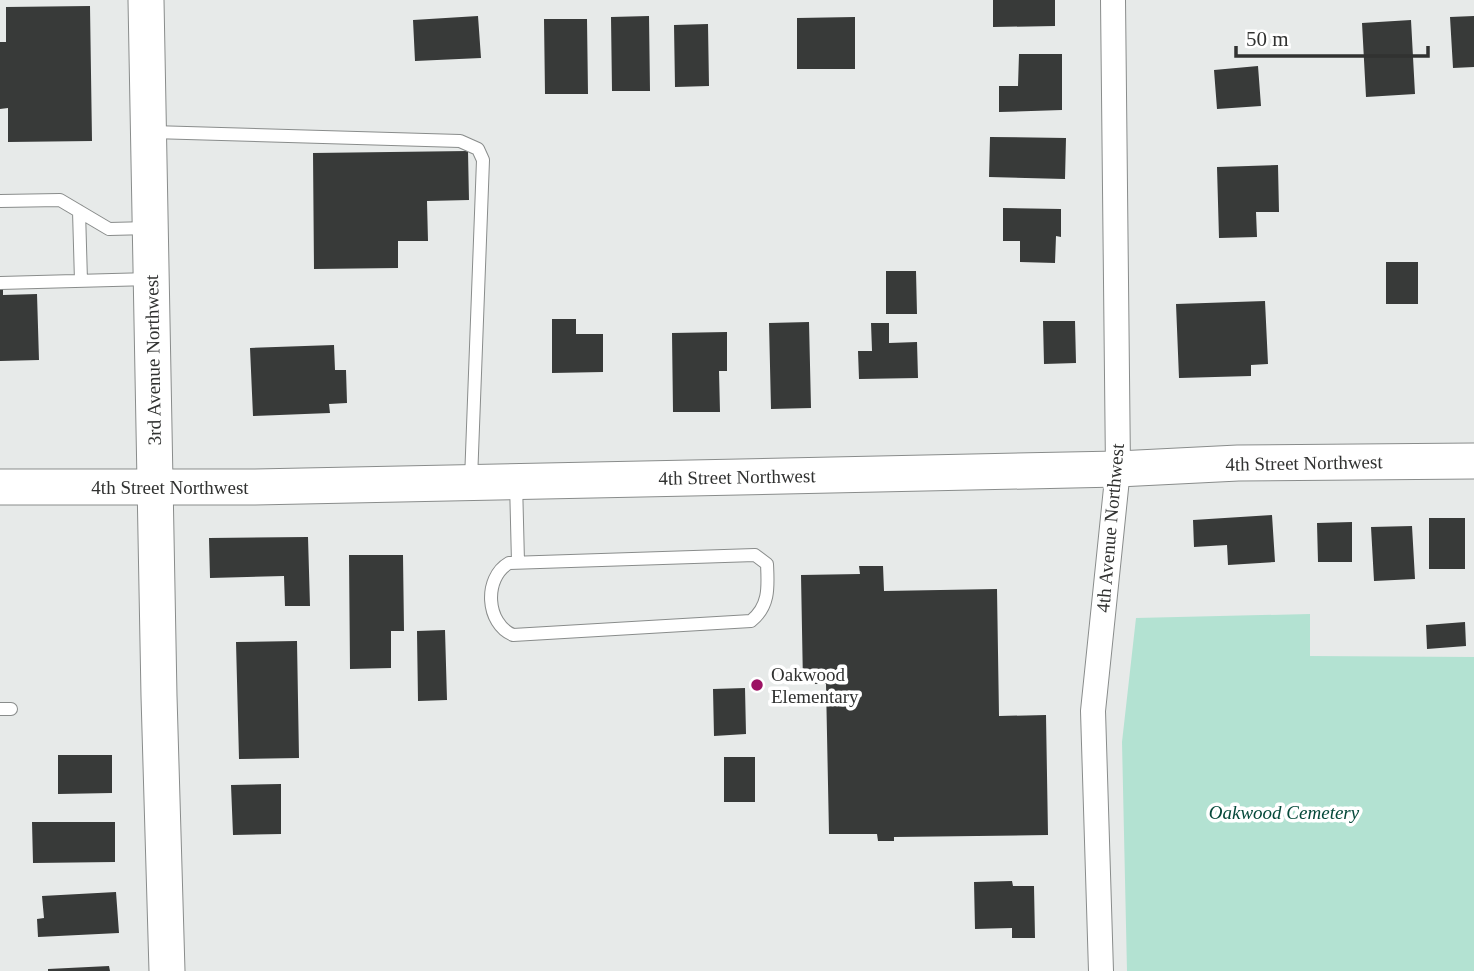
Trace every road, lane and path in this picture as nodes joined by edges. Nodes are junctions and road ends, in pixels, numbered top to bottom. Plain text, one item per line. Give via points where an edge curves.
1 (146, 0) edge
2 (1114, 0) edge
3 (149, 131) junction
4 (0, 201) edge
5 (79, 211) junction
6 (150, 228) junction
7 (151, 279) junction
8 (81, 281) junction
9 (0, 283) edge
10 (1474, 461) edge
11 (1118, 469) junction
12 (516, 482) junction
13 (471, 483) junction
14 (0, 487) edge
15 (155, 487) junction
16 (518, 562) junction
17 (167, 971) edge
18 (1101, 971) edge

1 - 3 main road, 3rd Avenue Northwest
2 - 11 street, 4th Avenue Northwest
3 - 6 main road, 3rd Avenue Northwest
3 - 13 lane via 460,141 478,149 483,160
4 - 5 lane via 60,200
5 - 6 lane via 110,229
5 - 8 lane
6 - 7 main road, 3rd Avenue Northwest
7 - 8 lane
7 - 15 main road, 3rd Avenue Northwest
8 - 9 lane
10 - 11 main road, 4th Street Northwest
11 - 12 main road, 4th Street Northwest
11 - 18 street, 4th Avenue Northwest via 1093,711
12 - 13 main road, 4th Street Northwest
12 - 16 lane
13 - 15 main road, 4th Street Northwest
14 - 15 main road, 4th Street Northwest
15 - 17 main road, 3rd Avenue Northwest
16 - 16 lane via 502,567 492,592 493,618 513,635 736,625 760,614 768,584 767,564 755,555

